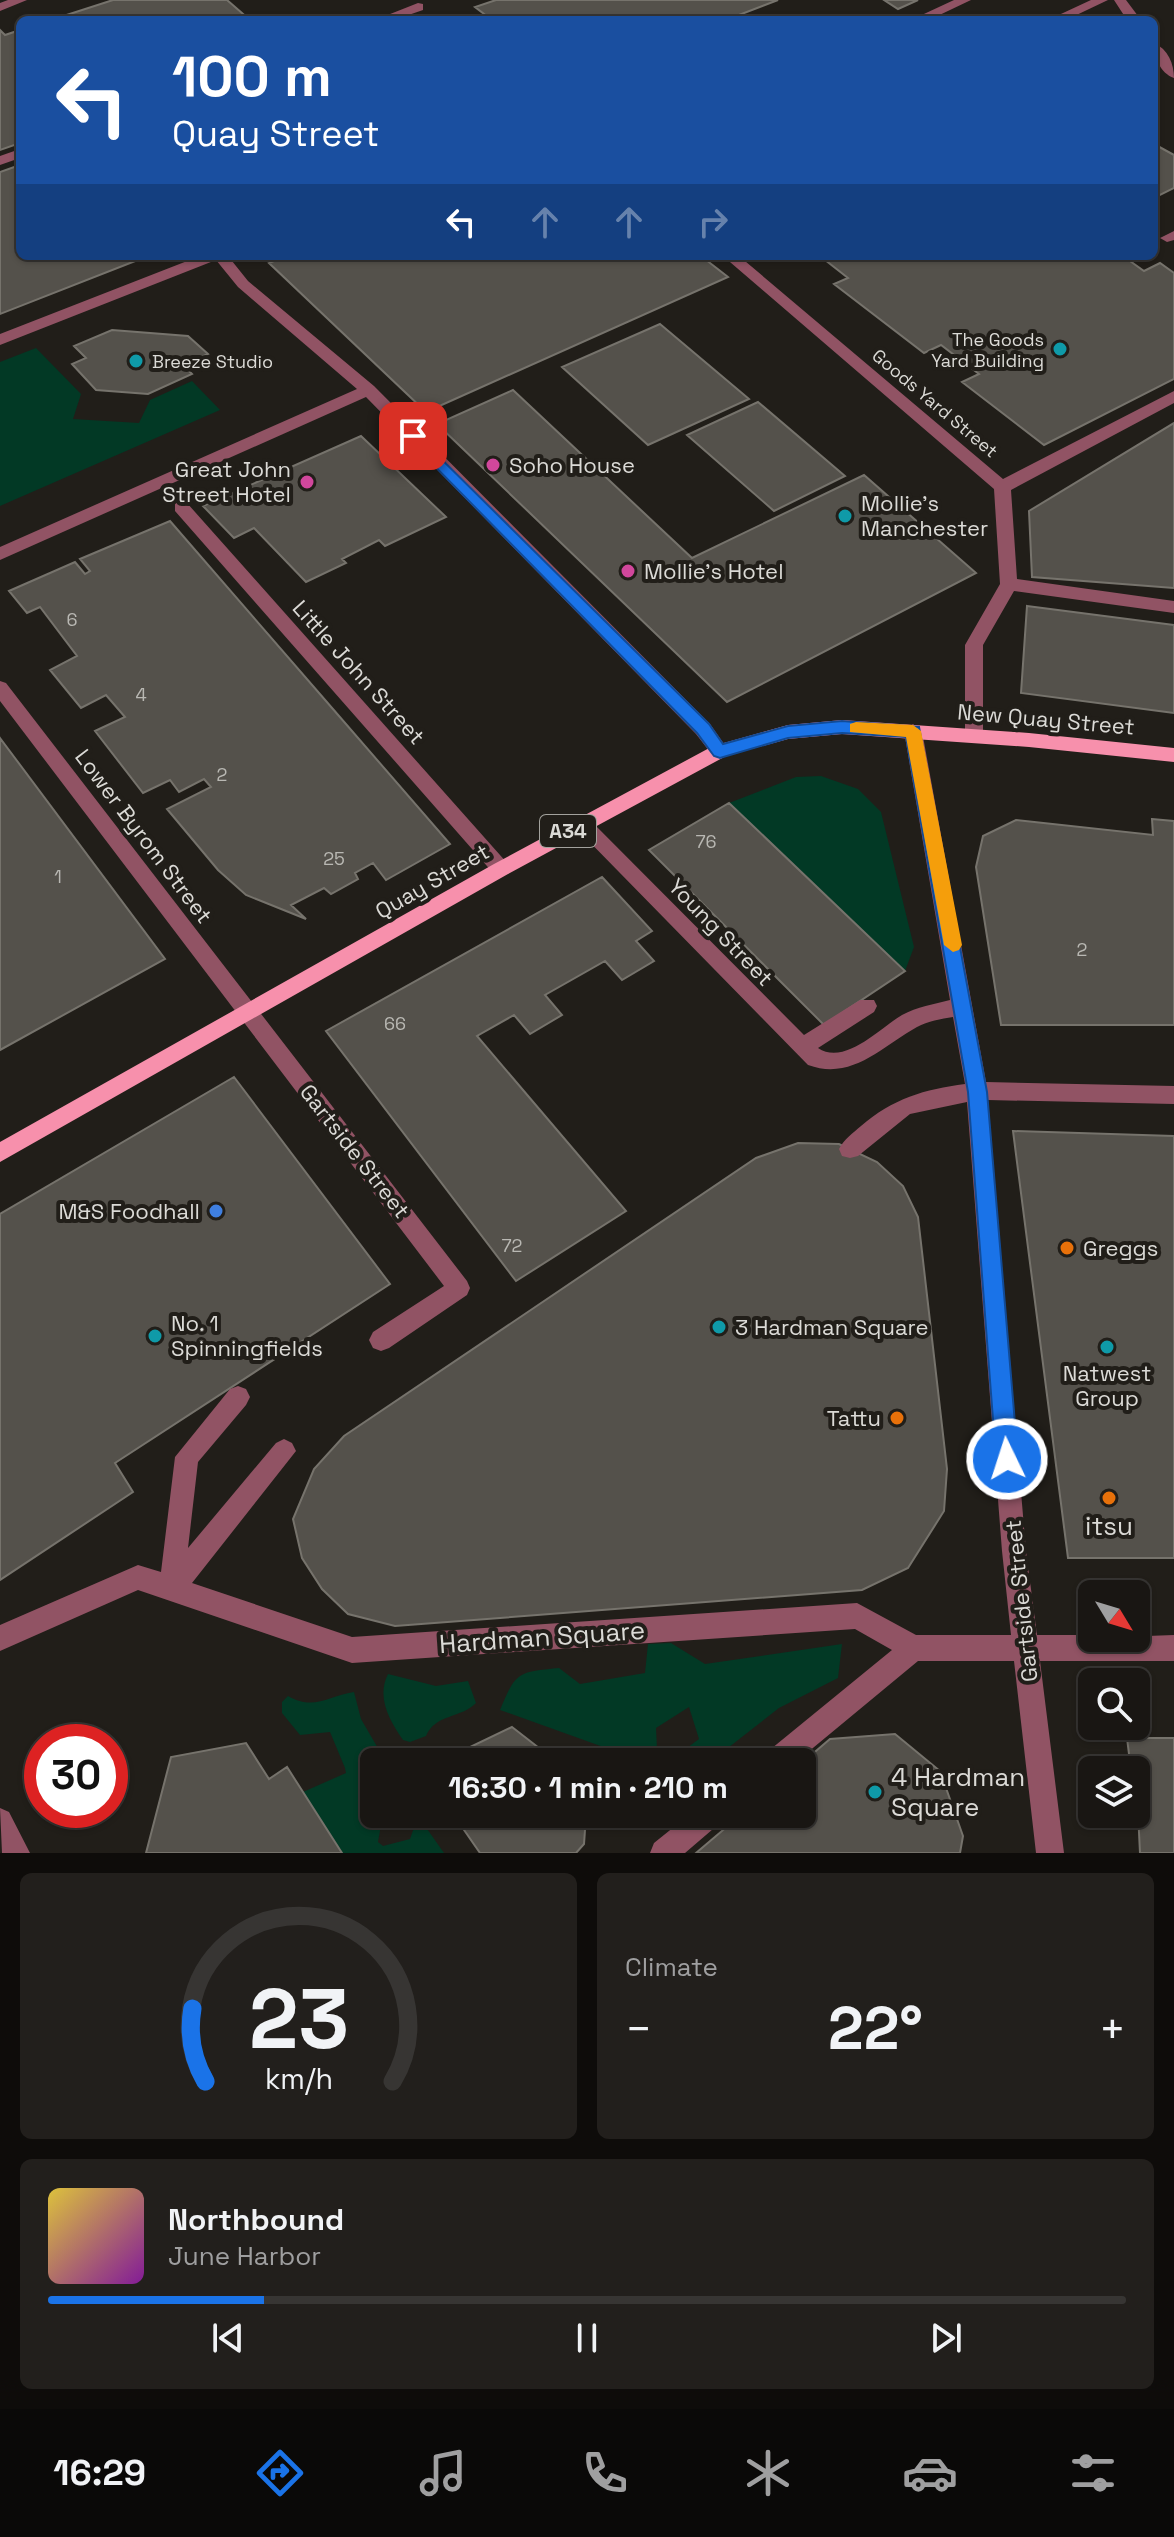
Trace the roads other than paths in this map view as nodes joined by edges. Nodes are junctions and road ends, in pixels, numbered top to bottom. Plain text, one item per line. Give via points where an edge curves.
1 (21, 0) edge
2 (965, 0) edge
3 (1102, 0) edge
4 (0, 7) edge
5 (418, 7) dead end
6 (393, 16) edge
7 (927, 16) edge
8 (1064, 16) edge
9 (1158, 52) edge
10 (1174, 74) edge
11 (203, 260) edge
12 (223, 260) edge
13 (735, 260) edge
14 (0, 340) edge
15 (368, 390) junction
16 (1174, 396) edge
17 (1002, 487) junction
18 (181, 507) dead end
19 (0, 554) edge
20 (1009, 584) junction
21 (1174, 607) edge
22 (0, 688) edge
23 (913, 731) junction
24 (974, 735) junction
25 (720, 751) junction
26 (1174, 755) edge
27 (582, 824) junction
28 (501, 869) junction
29 (867, 1006) dead end
30 (964, 1006) junction
31 (249, 1014) junction
32 (802, 1047) junction
33 (977, 1092) junction
34 (1174, 1095) edge
35 (850, 1149) dead end
36 (0, 1153) edge
37 (381, 1340) dead end
38 (238, 1397) dead end
39 (284, 1451) dead end
40 (171, 1589) junction
41 (0, 1638) edge
42 (1026, 1646) junction
43 (914, 1648) junction
44 (1174, 1648) edge
45 (792, 1748) edge
46 (0, 1821) edge
47 (694, 1828) edge
48 (16, 1853) edge
49 (664, 1853) edge
50 (1050, 1853) edge

1 - 4 street
2 - 7 street
3 - 8 street
5 - 6 street
9 - 10 street
11 - 14 street
12 - 15 street via 243,284
13 - 17 street, Goods Yard Street
15 - 19 street
15 - 25 street
16 - 17 street, Goods Yard Street
17 - 20 street
18 - 28 street, Little John Street
20 - 21 street
20 - 24 street via 974,645
22 - 31 street, Lower Byrom Street
23 - 24 main road, New Quay Street / A34
23 - 25 main road, Quay Street / A34 via 842,727 788,732
23 - 30 street, Gartside Street
24 - 26 main road, New Quay Street / A34
25 - 27 main road, Quay Street / A34
27 - 28 main road, Quay Street / A34
27 - 32 street, Young Street
28 - 31 main road, Quay Street / A34
29 - 32 street
30 - 32 street, Young Street via 913,1019 850,1060 832,1064 815,1059
30 - 33 street, Gartside Street
31 - 36 main road, Quay Street / A34
31 - 37 street, Gartside Street via 459,1288
33 - 34 street
33 - 35 street via 901,1108
33 - 42 street, Gartside Street
38 - 40 street via 187,1457
39 - 40 street
40 - 41 street, Hardman Square via 138,1577
40 - 43 street, Hardman Square via 352,1650 857,1616
42 - 43 street
42 - 44 street
42 - 50 street, Gartside Street
43 - 45 street
46 - 48 street
47 - 49 street

